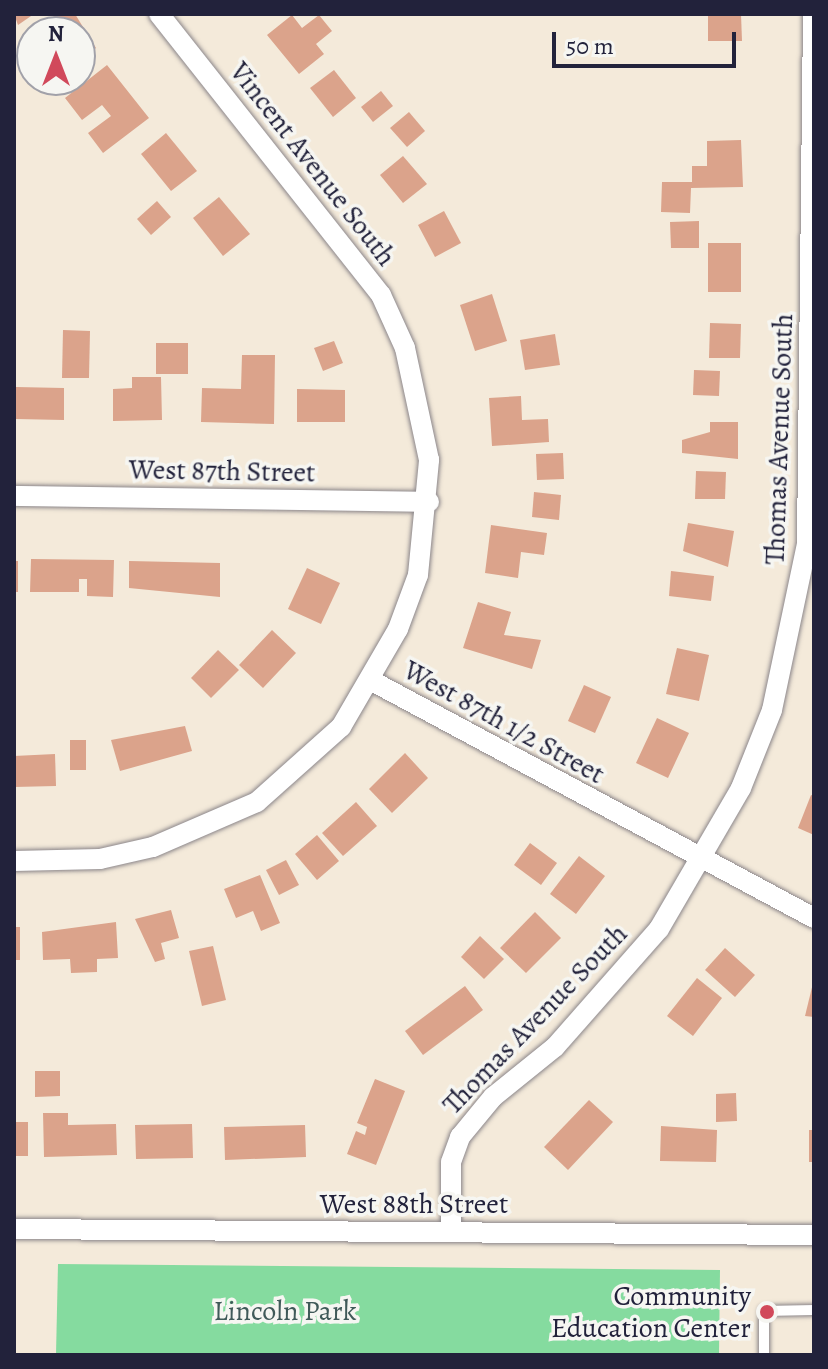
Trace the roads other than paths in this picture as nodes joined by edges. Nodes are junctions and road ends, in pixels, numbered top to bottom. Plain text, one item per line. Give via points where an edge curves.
1 (159, 14) edge
2 (813, 14) edge
3 (14, 496) edge
4 (429, 502) junction
5 (372, 681) junction
6 (14, 861) edge
7 (701, 862) junction
8 (814, 918) edge
9 (14, 1229) edge
10 (451, 1232) junction
11 (814, 1235) edge
12 (814, 1310) edge
13 (764, 1355) edge

1 - 4 street, Vincent Avenue South via 381,295 420,403
2 - 7 street, Thomas Avenue South via 807,544 772,710
3 - 4 street, West 87th Street
4 - 5 street, Vincent Avenue South via 418,575
5 - 6 street, West 87th 1/2 Street via 301,768 206,828 100,859
5 - 7 street, West 87th 1/2 Street
7 - 8 street, West 87th 1/2 Street
7 - 10 street, Thomas Avenue South via 608,990 460,1137 451,1162
9 - 10 street, West 88th Street
10 - 11 street, West 88th Street
12 - 13 lane via 764,1311

